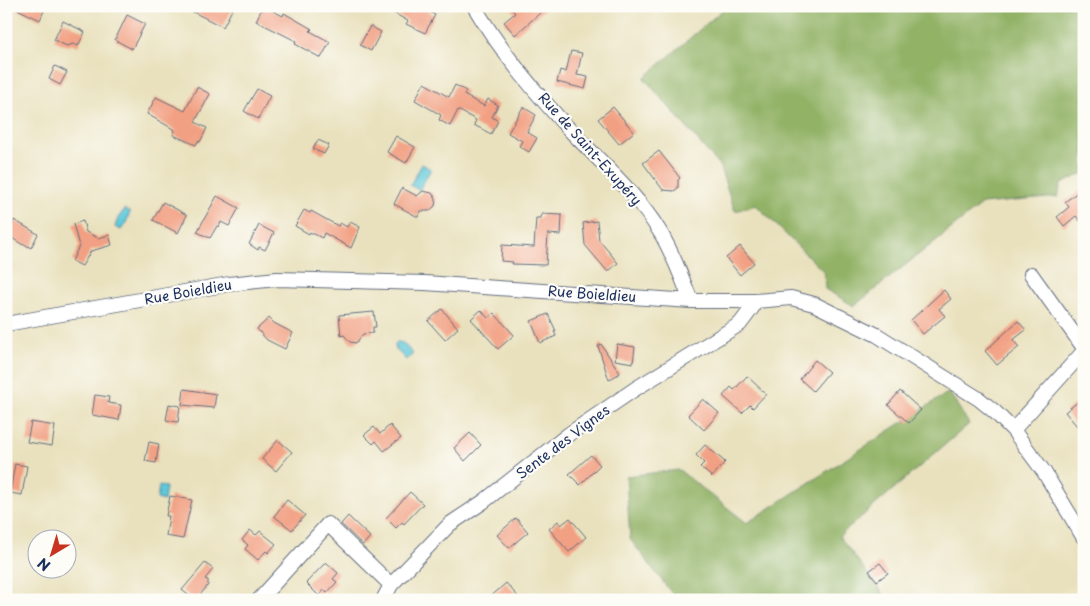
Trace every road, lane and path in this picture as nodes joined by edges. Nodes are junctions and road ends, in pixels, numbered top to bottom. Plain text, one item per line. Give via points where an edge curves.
1 (474, 6) edge
2 (1031, 274) dead end
3 (756, 300) junction
4 (691, 301) junction
5 (6, 324) edge
6 (1084, 350) edge
7 (1013, 430) junction
8 (1084, 538) edge
9 (391, 585) junction
10 (258, 600) edge
11 (383, 600) edge

1 - 4 street, Rue de Saint-Exupéry via 529,82 645,210 661,232
2 - 6 street
3 - 4 street, Rue Boieldieu
3 - 7 street, Rue Boieldieu via 790,298 841,316 979,399
3 - 9 street, Sente des Vignes via 740,324 569,434 450,524
4 - 5 street, Rue Boieldieu via 425,283 277,279 221,285
6 - 7 street
7 - 8 street, Rue Boieldieu via 1044,472
9 - 10 street via 328,524
9 - 11 street, Sente des Vignes

